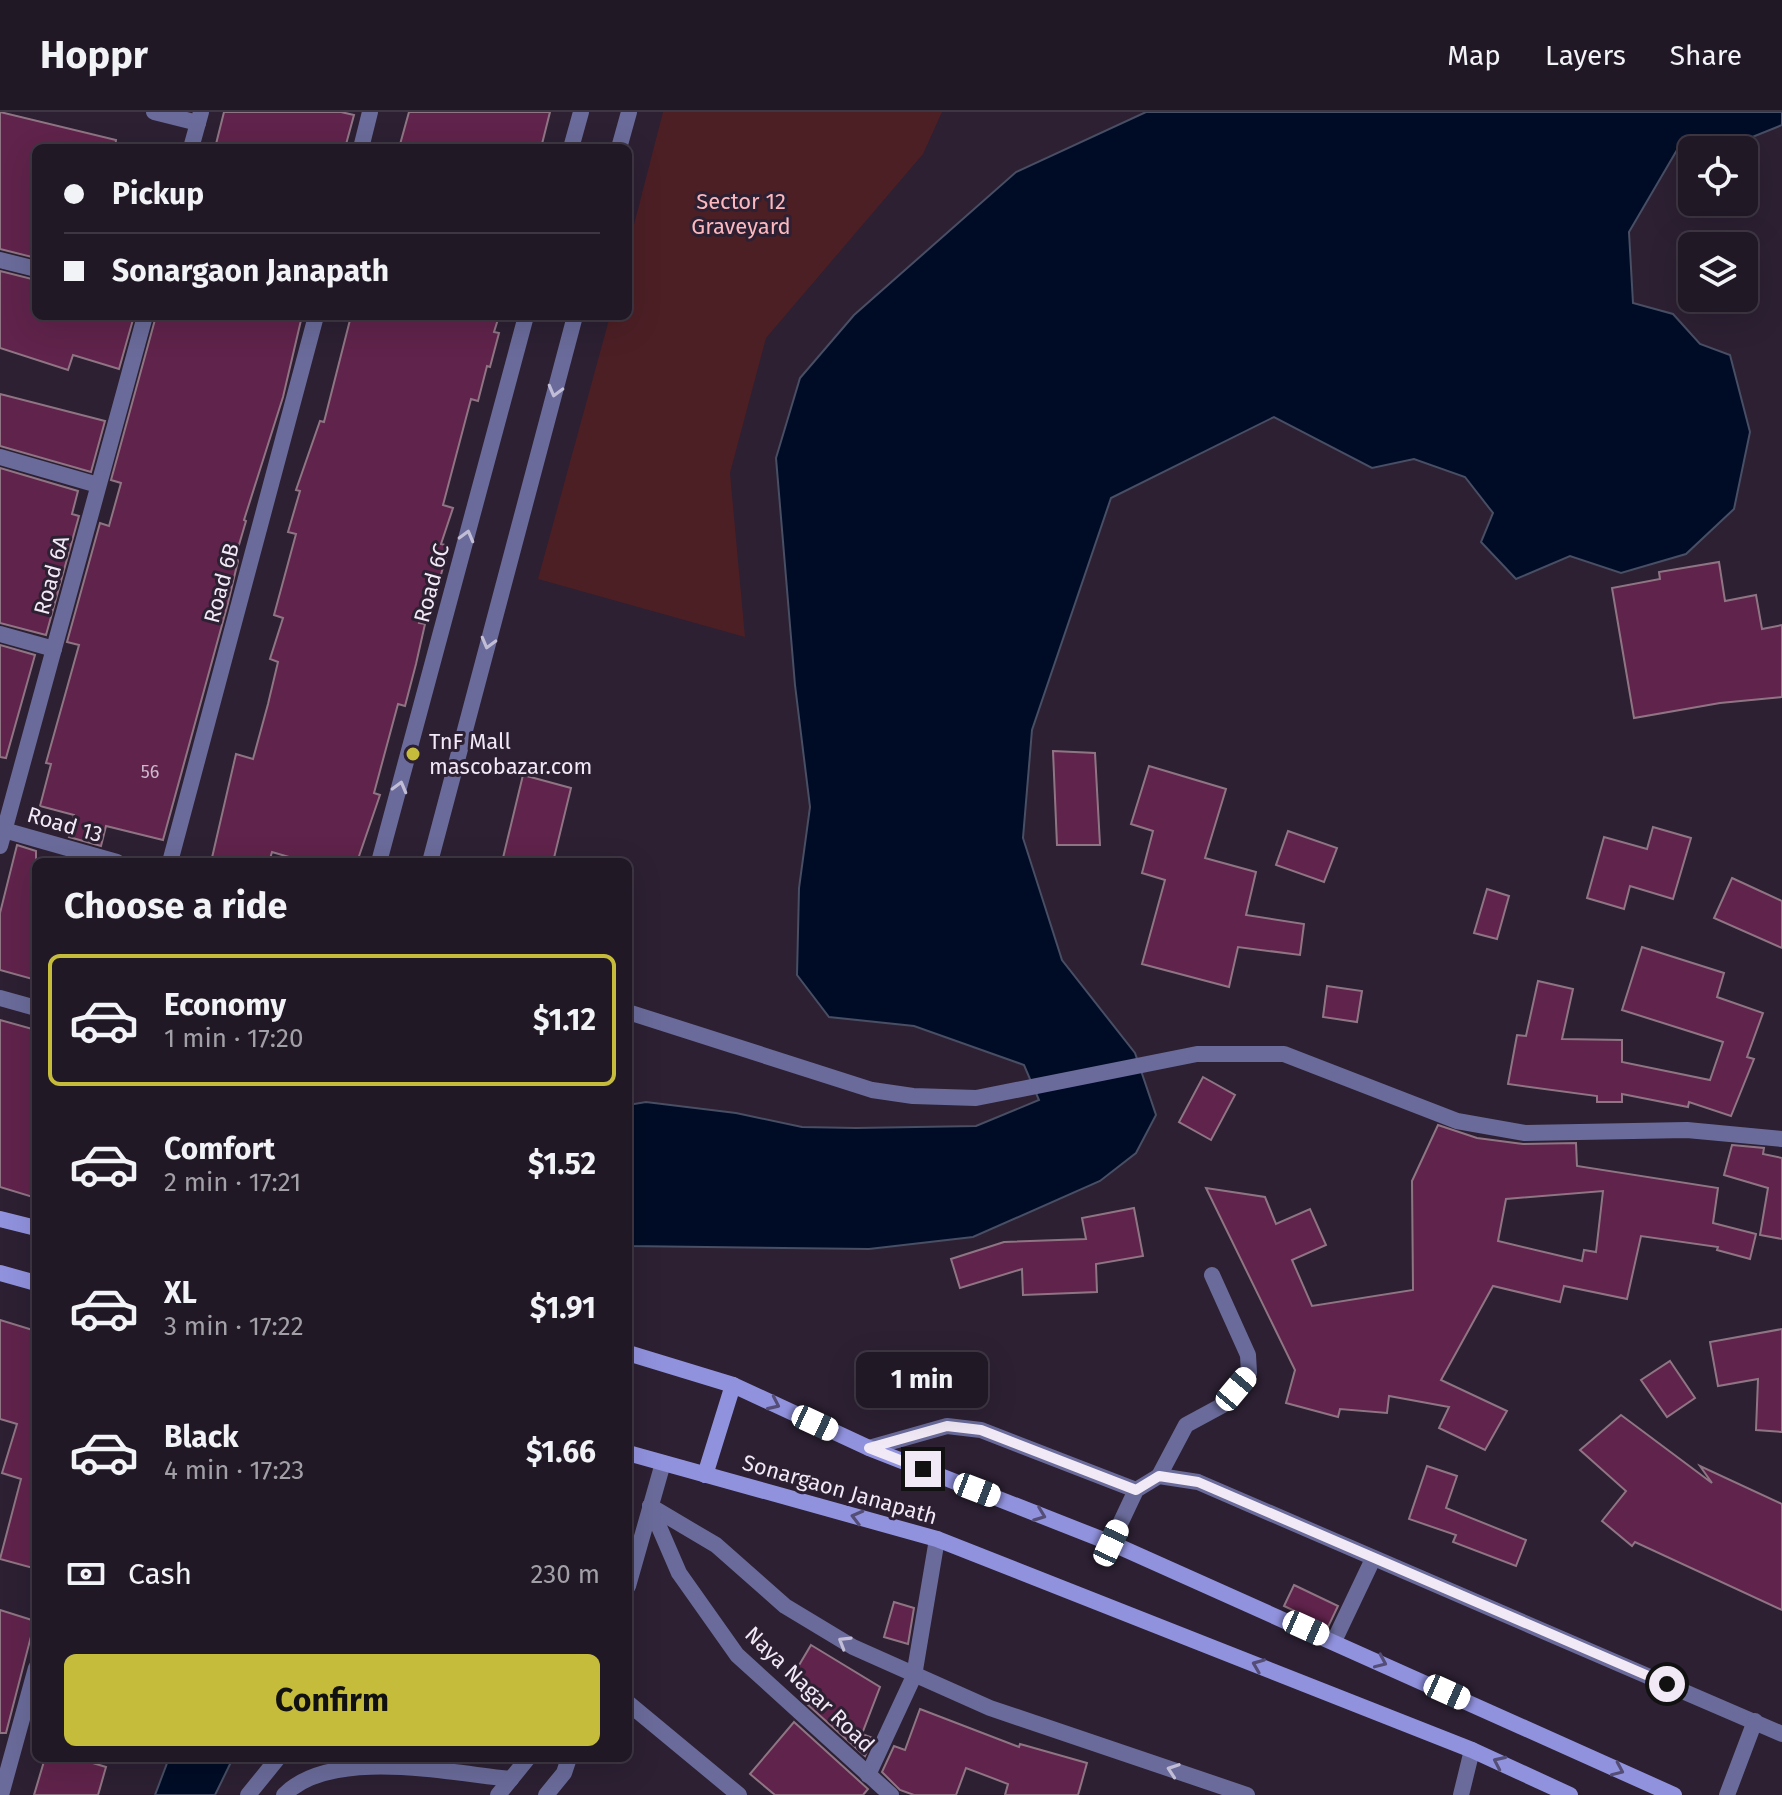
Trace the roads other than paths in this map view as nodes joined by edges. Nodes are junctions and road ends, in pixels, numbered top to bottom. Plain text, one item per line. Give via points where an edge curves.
1 (154, 112) edge
2 (370, 112) edge
3 (581, 112) edge
4 (629, 112) edge
5 (200, 118) edge
6 (192, 144) edge
7 (362, 144) edge
8 (572, 144) edge
9 (620, 144) edge
10 (0, 260) edge
11 (32, 268) edge
12 (144, 320) edge
13 (315, 320) edge
14 (525, 320) edge
15 (574, 320) edge
16 (0, 457) edge
17 (98, 485) junction
18 (0, 634) edge
19 (54, 649) junction
20 (1, 835) edge
21 (100, 858) edge
22 (171, 858) edge
23 (380, 858) edge
24 (431, 858) edge
25 (0, 998) edge
26 (32, 1007) edge
27 (632, 1013) edge
28 (1782, 1139) edge
29 (0, 1219) edge
30 (32, 1227) edge
31 (0, 1273) edge
32 (1212, 1275) dead end
33 (32, 1282) edge
34 (632, 1354) edge
35 (733, 1385) junction
36 (869, 1448) junction
37 (632, 1454) edge
38 (663, 1463) junction
39 (705, 1475) junction
40 (1159, 1476) junction
41 (1136, 1490) junction
42 (650, 1506) junction
43 (937, 1539) junction
44 (1111, 1543) junction
45 (1373, 1559) junction
46 (632, 1571) edge
47 (1334, 1641) junction
48 (914, 1676) junction
49 (32, 1683) edge
50 (632, 1706) edge
51 (1755, 1721) junction
52 (1782, 1734) edge
53 (1472, 1750) junction
54 (275, 1762) edge
55 (525, 1762) edge
56 (568, 1762) edge
57 (868, 1775) junction
58 (511, 1779) junction
59 (1, 1795) edge
60 (248, 1795) edge
61 (284, 1795) edge
62 (498, 1795) edge
63 (546, 1795) edge
64 (739, 1795) edge
65 (891, 1795) edge
66 (1247, 1795) edge
67 (1461, 1795) edge
68 (1570, 1795) edge
69 (1674, 1795) edge
70 (1727, 1795) edge

1 - 5 street
2 - 7 street
3 - 8 street
4 - 9 street
5 - 6 street
10 - 11 street
12 - 17 street, Road 6A
13 - 22 street, Road 6B
23 -> 14 street, Road 6C
15 -> 24 street
16 - 17 street
17 - 19 street, Road 6A
18 - 19 street
19 - 20 street, Road 6A
20 - 21 street, Road 13
25 - 26 street
27 - 28 street via 872,1090 913,1096 976,1098 1197,1054 1284,1054 1457,1121 1525,1133 1687,1130
29 - 30 main road
31 - 33 main road
32 - 40 street via 1248,1355 1249,1373 1223,1405 1186,1425
34 - 35 main road, Sonargaon Janapath
35 -> 36 main road, Sonargaon Janapath
35 - 39 main road
36 - 41 street via 947,1426 981,1430
36 -> 44 main road, Sonargaon Janapath
37 - 38 main road, Sonargaon Janapath
38 - 39 main road, Sonargaon Janapath
38 - 42 street
43 -> 39 main road, Sonargaon Janapath
40 - 41 street
40 - 45 street via 1198,1482
41 - 44 street
42 - 46 street
48 -> 42 street via 785,1606 716,1545
42 - 57 street, Naya Nagar Road via 679,1573 737,1655
43 - 48 street, Naya Nagar Road
53 -> 43 main road, Sonargaon Janapath
44 - 47 main road, Sonargaon Janapath
45 - 47 street
45 - 51 street
47 -> 69 main road, Sonargaon Janapath
48 - 57 street, Naya Nagar Road
66 -> 48 street via 990,1708
49 - 59 street
50 - 64 street
51 - 52 street
51 - 70 street
53 - 67 street
68 -> 53 main road, Sonargaon Janapath
54 - 60 street
55 - 58 street
56 - 63 street
57 - 65 street, Naya Nagar Road
58 - 61 street via 398,1767 358,1769 321,1773 297,1782
58 - 62 street

